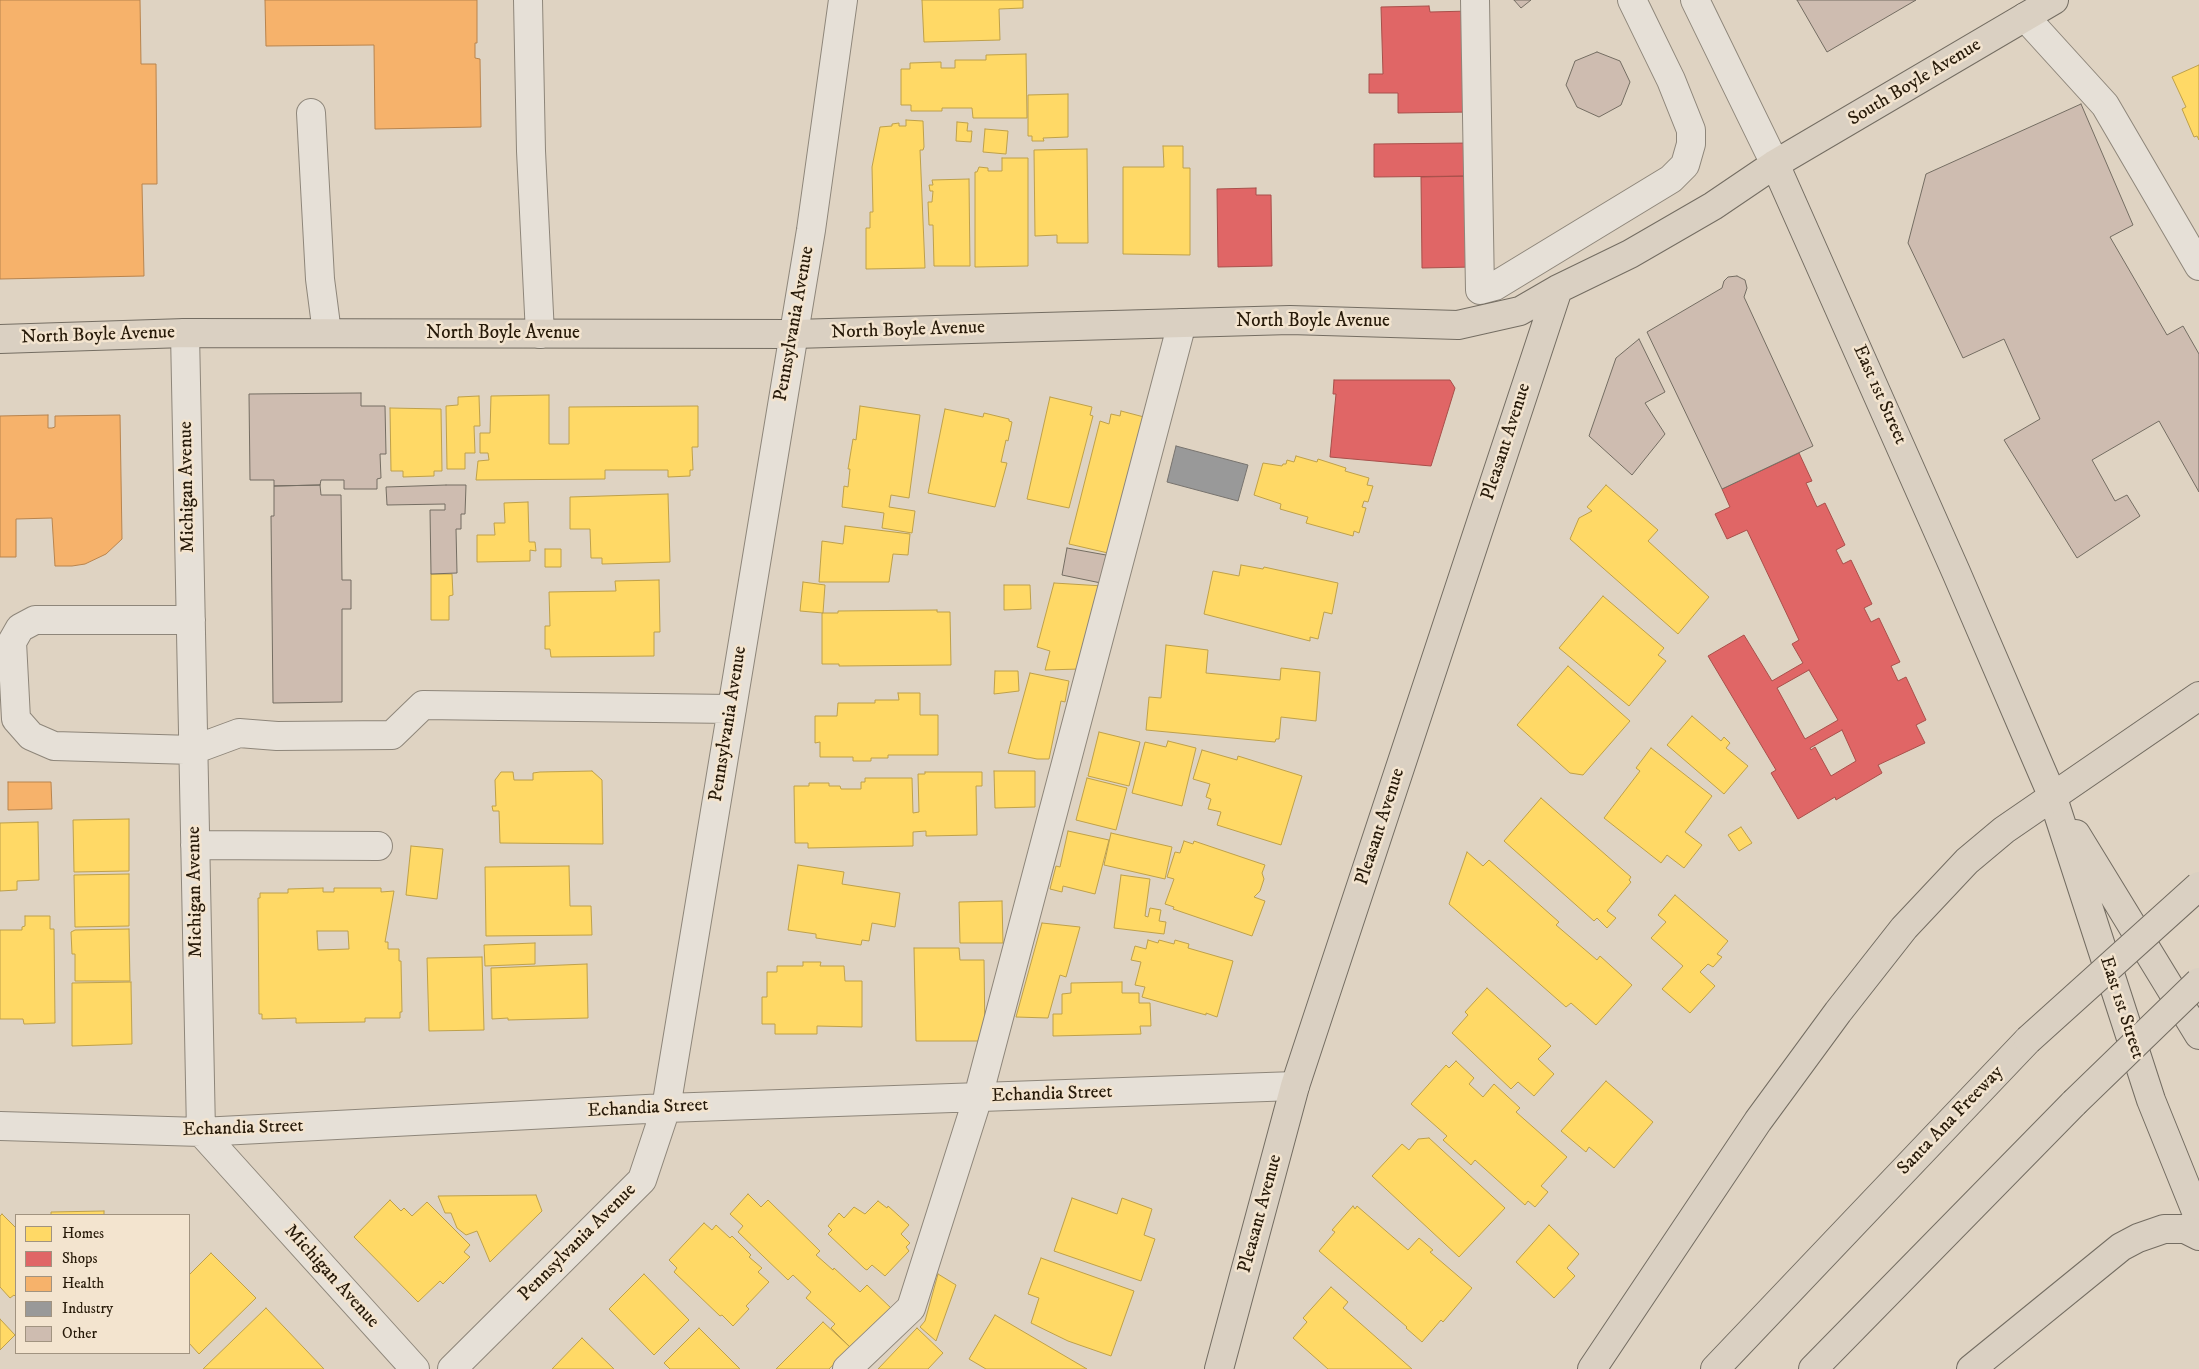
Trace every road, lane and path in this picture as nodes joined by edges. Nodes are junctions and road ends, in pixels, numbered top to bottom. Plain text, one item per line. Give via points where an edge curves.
1 (528, 0) edge
2 (843, 0) edge
3 (1475, 0) edge
4 (1632, 0) edge
5 (1695, 0) edge
6 (2054, 0) edge
7 (2025, 17) junction
8 (310, 113) dead end
9 (1775, 164) junction
10 (2199, 266) edge
11 (1558, 289) junction
12 (1182, 323) junction
13 (185, 333) junction
14 (327, 333) junction
15 (540, 334) junction
16 (794, 334) junction
17 (0, 339) edge
18 (191, 620) junction
19 (2199, 696) edge
20 (732, 708) junction
21 (193, 750) junction
22 (2052, 795) junction
23 (195, 845) junction
24 (378, 846) dead end
25 (2199, 886) edge
26 (2199, 982) edge
27 (2199, 1035) edge
28 (1295, 1086) junction
29 (978, 1097) junction
30 (666, 1108) junction
31 (0, 1126) edge
32 (201, 1132) junction
33 (2199, 1219) edge
34 (2199, 1236) edge
35 (415, 1369) edge
36 (452, 1369) edge
37 (846, 1369) edge
38 (1219, 1369) edge
39 (1592, 1369) edge
40 (1714, 1369) edge
41 (1813, 1369) edge
42 (1971, 1369) edge

1 - 15 street
2 - 16 street, Pennsylvania Avenue
3 - 4 street via 1480,290 1494,286 1671,179 1685,165 1691,130
5 - 9 street, East 1st Street
6 - 7 main road, South Boyle Avenue
7 - 9 main road, South Boyle Avenue
7 - 10 street via 2104,105
8 - 14 street via 320,279
9 - 11 main road, North Boyle Avenue via 1713,206 1630,254
9 - 22 main road, East 1st Street
11 - 12 main road, North Boyle Avenue via 1520,311 1458,325 1290,320
11 - 28 main road, Pleasant Avenue
12 - 16 main road, North Boyle Avenue
12 - 29 street
13 - 14 main road, North Boyle Avenue
13 - 17 main road, North Boyle Avenue
13 - 18 street, Michigan Avenue
14 - 15 main road, North Boyle Avenue
15 - 16 main road, North Boyle Avenue
16 - 20 street, Pennsylvania Avenue
18 - 21 street, Michigan Avenue
18 - 21 street via 35,620 20,628 12,642 16,719 31,736 54,746
19 - 22 main road
20 - 21 street via 422,706 392,735 277,736 239,733
20 - 30 street, Pennsylvania Avenue
21 - 23 street, Michigan Avenue
22 - 27 main road, East 1st Street
22 - 33 main road, East 1st Street via 2151,1100
22 - 39 main road via 1967,861 1904,928 1758,1121
23 - 24 street
23 - 32 street, Michigan Avenue
25 - 40 main road, Santa Ana Freeway, bridge via 2028,1040
26 - 41 main road, bridge via 2074,1103
28 - 29 street, Echandia Street
28 - 38 main road, Pleasant Avenue
29 - 30 street, Echandia Street
29 - 37 street via 911,1308
30 - 32 street, Echandia Street
30 - 36 street, Pennsylvania Avenue via 642,1180
31 - 32 street, Echandia Street
32 - 35 street, Michigan Avenue
34 - 42 main road via 2185,1229 2164,1229 2138,1238 2101,1262

